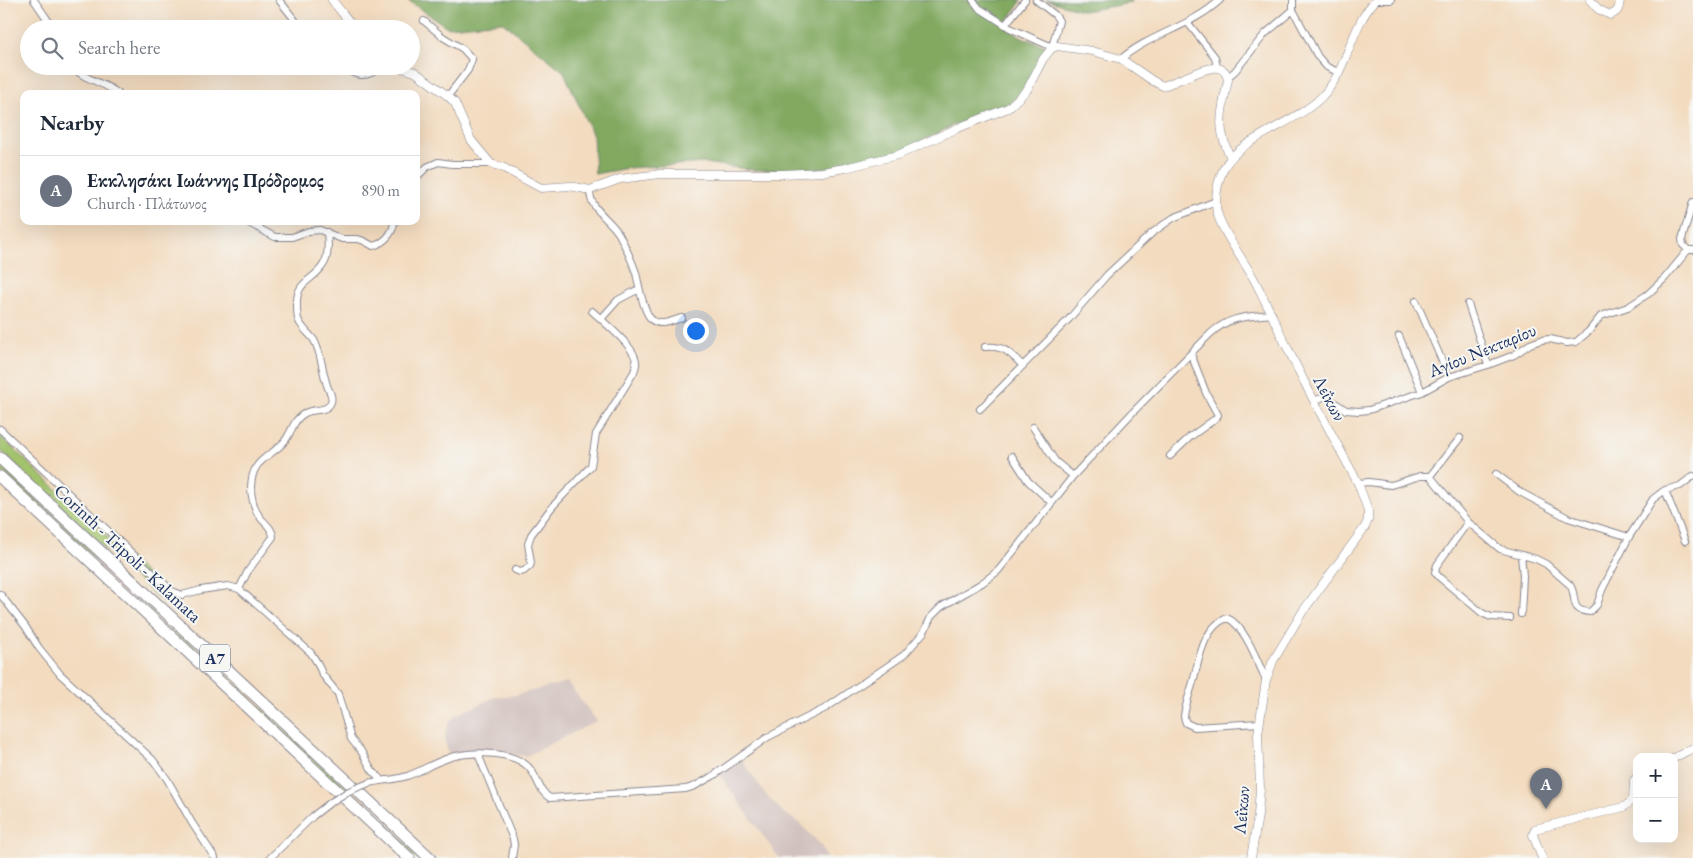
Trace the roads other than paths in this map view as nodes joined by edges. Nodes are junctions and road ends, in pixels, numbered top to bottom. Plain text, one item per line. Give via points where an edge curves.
1 (34, 0) edge
2 (278, 0) edge
3 (332, 0) edge
4 (973, 0) edge
5 (1025, 0) edge
6 (1036, 0) edge
7 (1220, 0) edge
8 (1293, 0) edge
9 (1378, 0) edge
10 (1391, 0) edge
11 (1590, 0) edge
12 (1620, 0) edge
13 (1293, 10) junction
14 (48, 20) edge
15 (295, 20) edge
16 (348, 20) edge
17 (424, 20) dead end
18 (1188, 23) junction
19 (1006, 25) junction
20 (1052, 47) junction
21 (1121, 60) junction
22 (1217, 68) junction
23 (1338, 72) junction
24 (83, 75) edge
25 (419, 75) edge
26 (1228, 77) junction
27 (114, 90) edge
28 (448, 96) junction
29 (1231, 158) junction
30 (491, 164) junction
31 (420, 174) edge
32 (590, 190) junction
33 (1216, 201) junction
34 (1693, 202) edge
35 (252, 225) edge
36 (394, 225) edge
37 (327, 232) junction
38 (1691, 250) edge
39 (639, 289) junction
40 (1416, 301) dead end
41 (1468, 304) dead end
42 (592, 311) dead end
43 (1272, 314) junction
44 (682, 318) dead end
45 (601, 319) junction
46 (1399, 336) dead end
47 (985, 347) dead end
48 (1191, 354) junction
49 (1023, 366) junction
50 (1488, 366) junction
51 (1448, 377) junction
52 (1422, 392) junction
53 (1315, 400) junction
54 (980, 409) dead end
55 (1033, 427) dead end
56 (0, 428) edge
57 (1460, 438) dead end
58 (1012, 456) dead end
59 (1170, 456) dead end
60 (0, 458) edge
61 (1496, 474) dead end
62 (1073, 476) junction
63 (1430, 476) junction
64 (1693, 476) edge
65 (0, 477) edge
66 (1358, 484) junction
67 (1665, 490) junction
68 (1052, 503) junction
69 (1468, 522) junction
70 (1629, 538) junction
71 (1684, 541) dead end
72 (1521, 556) junction
73 (514, 570) dead end
74 (239, 589) junction
75 (0, 594) edge
76 (1520, 614) dead end
77 (1510, 618) dead end
78 (1266, 680) junction
79 (1259, 723) junction
80 (1693, 748) edge
81 (478, 754) junction
82 (1678, 756) edge
83 (381, 780) junction
84 (1633, 798) edge
85 (215, 858) edge
86 (270, 858) edge
87 (409, 858) edge
88 (430, 858) edge
89 (512, 858) edge
90 (1251, 858) edge
91 (1542, 858) edge

1 - 14 street
2 - 15 street
3 - 16 street
4 - 19 street via 979,8
5 - 19 street
6 - 20 street via 1058,17
7 - 18 street
8 - 13 street
9 - 10 street
9 - 23 street via 1361,21
11 - 12 street via 1610,15 1619,9
13 - 23 street via 1322,62
13 - 26 street via 1265,34
17 - 28 street via 472,59 468,70
18 - 21 street via 1136,46
18 - 22 street via 1215,57
19 - 20 street
20 - 21 street via 1065,46
20 - 32 street via 1027,90 1008,108 898,155 822,172 660,174 620,179
21 - 22 street via 1163,86
22 - 26 street
23 - 29 street via 1320,99 1245,145
24 - 27 street
25 - 28 street
26 - 29 street via 1220,129
28 - 30 street via 455,103 471,140
29 - 33 street via 1224,168
30 - 31 street via 438,162
30 - 32 street via 541,188 570,186
32 - 39 street via 592,201 619,234
33 - 43 street, Λεΐκων via 1221,221
33 - 49 street via 1173,218 1152,232 1107,275
34 - 38 street via 1682,239 1683,245
35 - 37 street via 267,234 284,238 309,231
36 - 37 street via 392,232 376,246 358,239 342,239
37 - 74 street via 326,260 314,277 298,289 297,297 298,318 317,348 331,404 298,418 284,443 264,457 255,471 251,488 253,503 274,538 248,571
38 - 50 street, Αγίου Νεκταρίου via 1648,294 1628,307 1602,316 1576,342 1540,340
39 - 44 street via 651,320 664,323
39 - 45 street via 618,300
40 - 51 street
41 - 50 street
42 - 45 street
43 - 48 street via 1226,322
43 - 53 street, Λεΐκων
45 - 73 street via 634,354 637,363 634,372 596,434 591,466 552,507 531,535 528,544 530,566 524,571
46 - 52 street
47 - 49 street via 996,346 1007,351
48 - 59 street via 1218,415
48 - 62 street
49 - 54 street
50 - 51 street, Αγίου Νεκταρίου
51 - 52 street, Αγίου Νεκταρίου
52 - 53 street, Αγίου Νεκταρίου via 1364,411 1346,410 1325,396
53 - 66 street, Λεΐκων
55 - 62 street via 1055,461
56 - 74 street via 172,591 182,595 228,586
57 - 63 street
58 - 68 street via 1028,481
60 - 88 highway, Corinth - Tripoli - Kalamata / Α7
61 - 70 street via 1520,492 1568,518
62 - 68 street
63 - 66 street via 1391,485
63 - 69 street
64 - 67 street via 1680,486
65 - 87 highway, Corinth - Tripoli - Kalamata / Α7
66 - 78 street, Λεΐκων via 1368,510 1365,527 1303,611 1273,661
67 - 70 street via 1653,499
67 - 71 street
68 - 81 street via 998,571 941,607 904,655 826,708 768,737 696,786 550,798 527,765 508,757
69 - 72 street via 1500,550
69 - 77 street via 1435,572 1482,613
70 - 72 street via 1597,605 1590,612 1576,606 1573,589 1546,564
72 - 76 street
74 - 83 street via 315,659 338,694 351,740
75 - 85 street via 60,674 161,769
78 - 79 street, Λεΐκων
78 - 79 street via 1236,623 1227,618 1221,620 1202,647 1184,717 1186,723 1195,727
79 - 90 street, Λεΐκων via 1259,808
80 - 82 street
81 - 83 street via 451,757 406,776
81 - 89 street via 514,845
83 - 86 street, bridge via 349,791 331,802
84 - 91 street via 1624,807 1535,829 1533,835

